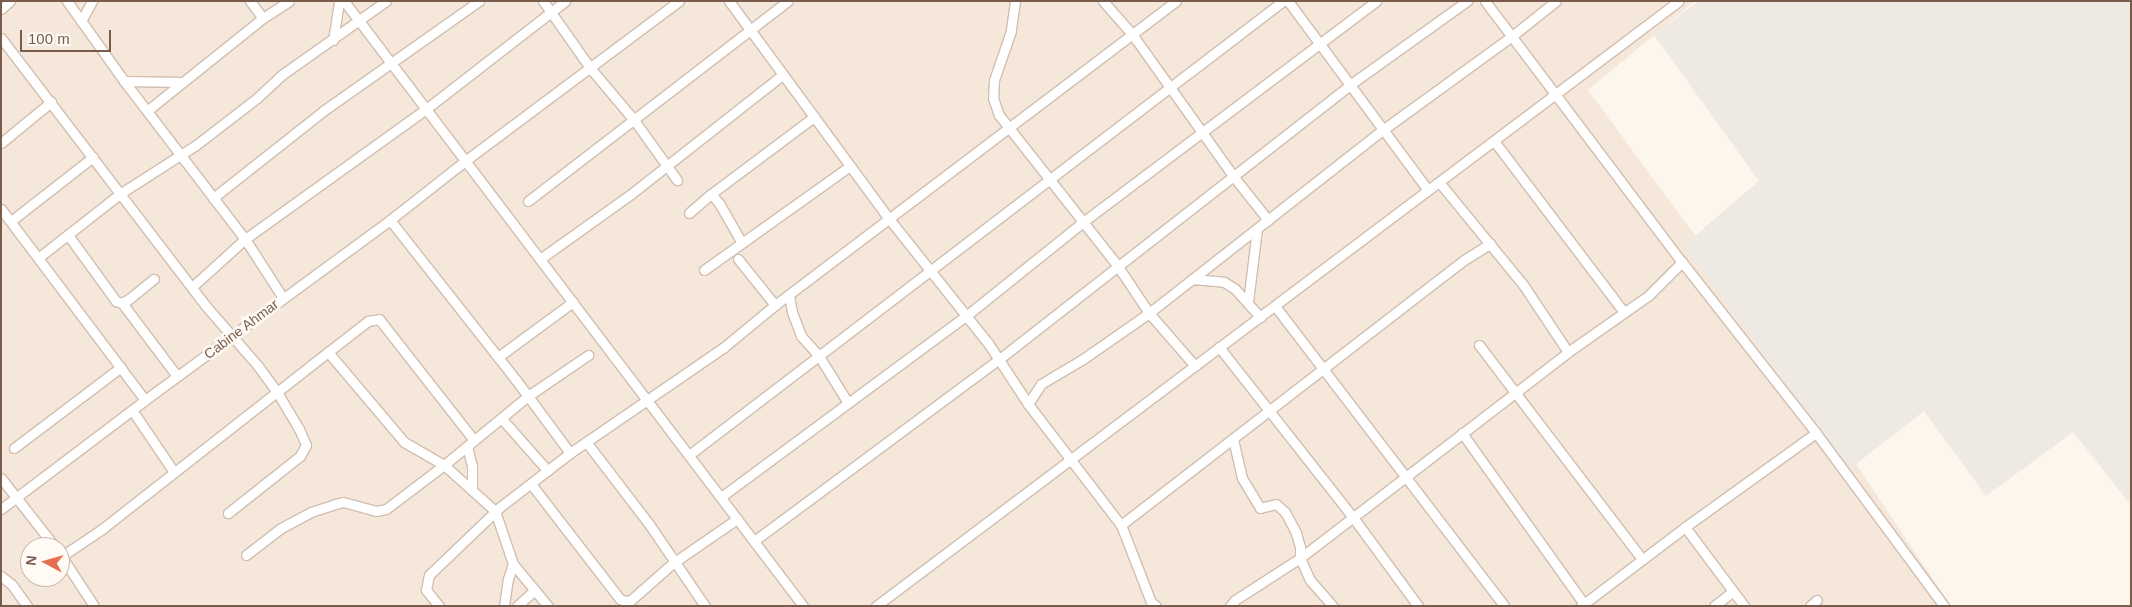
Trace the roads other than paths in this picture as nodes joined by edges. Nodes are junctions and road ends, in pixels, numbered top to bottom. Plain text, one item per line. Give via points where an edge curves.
1 (10, 1) edge
2 (67, 1) edge
3 (92, 1) edge
4 (250, 1) edge
5 (289, 1) edge
6 (339, 1) edge
7 (344, 1) edge
8 (386, 1) edge
9 (479, 1) edge
10 (543, 1) edge
11 (565, 1) edge
12 (679, 1) edge
13 (729, 1) edge
14 (788, 1) edge
15 (1015, 1) edge
16 (1103, 1) edge
17 (1176, 1) edge
18 (1283, 1) edge
19 (1288, 1) edge
20 (1376, 1) edge
21 (1467, 1) edge
22 (1485, 1) edge
23 (1556, 1) edge
24 (1679, 1) edge
25 (1, 9) edge
26 (552, 12) junction
27 (263, 18) junction
28 (82, 21) junction
29 (359, 21) junction
30 (752, 30) junction
31 (1132, 34) junction
32 (1512, 36) junction
33 (1, 38) edge
34 (333, 40) junction
35 (1319, 44) junction
36 (392, 64) junction
37 (591, 69) junction
38 (782, 75) junction
39 (124, 81) junction
40 (183, 82) junction
41 (788, 84) junction
42 (1351, 84) junction
43 (1169, 88) junction
44 (1556, 94) junction
45 (51, 102) junction
46 (426, 108) junction
47 (147, 111) junction
48 (814, 117) junction
49 (634, 120) junction
50 (1010, 127) junction
51 (1384, 129) junction
52 (1201, 133) junction
53 (1494, 141) junction
54 (1, 143) edge
55 (180, 156) junction
56 (93, 157) junction
57 (465, 161) junction
58 (668, 166) junction
59 (850, 166) junction
60 (1234, 177) junction
61 (1050, 179) junction
62 (677, 180) dead end
63 (1439, 182) junction
64 (1428, 190) junction
65 (121, 193) junction
66 (710, 194) junction
67 (213, 198) junction
68 (528, 201) dead end
69 (1, 209) edge
70 (690, 213) dead end
71 (390, 220) junction
72 (890, 220) junction
73 (1268, 220) junction
74 (10, 221) junction
75 (1083, 222) junction
76 (1257, 229) junction
77 (68, 235) junction
78 (245, 240) junction
79 (742, 243) junction
80 (1490, 244) junction
81 (38, 258) junction
82 (540, 259) junction
83 (738, 259) dead end
84 (1682, 262) junction
85 (1117, 265) junction
86 (704, 270) dead end
87 (931, 272) junction
88 (154, 279) dead end
89 (1192, 279) junction
90 (192, 287) junction
91 (789, 295) junction
92 (283, 298) junction
93 (573, 302) junction
94 (1248, 302) junction
95 (122, 303) junction
96 (774, 305) junction
97 (1275, 306) junction
98 (1624, 312) junction
99 (1149, 313) junction
100 (966, 316) junction
101 (1260, 317) junction
102 (233, 337) junction
103 (1479, 346) dead end
104 (1219, 348) junction
105 (328, 352) junction
106 (1568, 352) junction
107 (588, 356) dead end
108 (819, 356) junction
109 (498, 357) junction
110 (998, 360) junction
111 (1195, 366) junction
112 (121, 367) junction
113 (1322, 370) junction
114 (177, 376) junction
115 (277, 392) junction
116 (1514, 394) junction
117 (528, 396) junction
118 (145, 400) junction
119 (647, 400) junction
120 (848, 403) junction
121 (1028, 404) junction
122 (132, 410) junction
123 (1269, 412) junction
124 (502, 419) dead end
125 (1462, 433) junction
126 (1816, 434) junction
127 (1233, 438) junction
128 (587, 442) junction
129 (471, 443) junction
130 (14, 448) dead end
131 (570, 453) junction
132 (689, 455) junction
133 (1070, 460) junction
134 (444, 465) junction
135 (548, 471) junction
136 (174, 472) junction
137 (1406, 475) junction
138 (1, 478) edge
139 (531, 484) junction
140 (472, 488) junction
141 (721, 497) junction
142 (17, 498) junction
143 (1, 509) edge
144 (495, 511) junction
145 (228, 513) dead end
146 (1352, 516) junction
147 (737, 519) junction
148 (1121, 525) junction
149 (1685, 527) junction
150 (47, 537) edge
151 (754, 541) junction
152 (70, 549) edge
153 (246, 555) dead end
154 (1300, 558) junction
155 (1642, 559) junction
156 (673, 563) junction
157 (513, 564) junction
158 (70, 569) edge
159 (1, 576) edge
160 (536, 590) junction
161 (1733, 591) junction
162 (620, 602) edge
163 (1583, 605) edge
164 (27, 606) edge
165 (94, 606) edge
166 (439, 606) edge
167 (504, 606) edge
168 (517, 606) edge
169 (548, 606) edge
170 (705, 606) edge
171 (803, 606) edge
172 (876, 606) edge
173 (1156, 606) edge
174 (1230, 606) edge
175 (1333, 606) edge
176 (1418, 606) edge
177 (1504, 606) edge
178 (1714, 606) edge
179 (1744, 606) edge
180 (1944, 606) edge

1 - 25 street
2 - 28 street
3 - 28 street
4 - 27 street
5 - 27 street
6 - 34 street
7 - 29 street
8 - 29 street
9 - 36 street
10 - 26 street
11 - 26 street
12 - 37 street, Cabine Ahmar
13 - 30 street
14 - 30 street
15 - 50 street via 1011,31 994,80 993,98 999,115
16 - 31 street
17 - 31 street
18 - 43 street
19 - 35 street
20 - 35 street
21 - 42 street
22 - 32 street
23 - 32 street
24 - 44 street
26 - 37 street
26 - 46 street
27 - 40 street
28 - 39 street
29 - 34 street
29 - 36 street
30 - 38 street
30 - 41 street
30 - 49 street
31 - 43 street
31 - 50 street
32 - 44 street
32 - 51 street
33 - 45 street
34 - 55 street via 283,74 257,98
35 - 42 street
35 - 52 street
36 - 46 street
36 - 67 street via 323,111
37 - 49 street
37 - 57 street, Cabine Ahmar
38 - 41 street
38 - 58 street
39 - 40 street
39 - 47 street
40 - 47 street
41 - 48 street
42 - 51 street
42 - 60 street
43 - 52 street
43 - 61 street
44 - 53 street
44 - 84 street
45 - 54 street
45 - 56 street
46 - 57 street
46 - 78 street
47 - 55 street
48 - 59 street
48 - 66 street
49 - 58 street
49 - 68 street
50 - 61 street
50 - 72 street
51 - 64 street
51 - 73 street
52 - 60 street
52 - 75 street
53 - 63 street
53 - 98 street
55 - 65 street
55 - 67 street
56 - 65 street
56 - 74 street
57 - 71 street, Cabine Ahmar
57 - 82 street
58 - 62 street
58 - 82 street
59 - 72 street
59 - 79 street
60 - 73 street
60 - 85 street
61 - 75 street
61 - 87 street
63 - 64 street
63 - 80 street
64 - 97 street
65 - 77 street
65 - 90 street
66 - 70 street
66 - 79 street via 720,203
67 - 78 street
69 - 74 street
71 - 92 street, Cabine Ahmar
71 - 109 street
72 - 87 street
72 - 91 street
73 - 76 street
74 - 81 street
75 - 85 street
75 - 100 street
76 - 89 street
76 - 94 street
77 - 81 street
77 - 95 street via 116,301
78 - 90 street
78 - 92 street
79 - 86 street
80 - 106 street via 1524,286
80 - 113 street via 1464,260
81 - 112 street
82 - 93 street
83 - 96 street
84 - 98 street via 1649,295
84 - 126 street
85 - 99 street
85 - 110 street
87 - 100 street
87 - 108 street
88 - 95 street
89 - 94 street via 1224,282
89 - 99 street
90 - 102 street
91 - 96 street
91 - 108 street via 801,336
92 - 102 street, Cabine Ahmar
93 - 109 street
93 - 119 street
94 - 101 street
95 - 114 street
96 - 119 street via 724,347
97 - 101 street
97 - 113 street
98 - 106 street
99 - 111 street
99 - 121 street via 1041,384
100 - 110 street
100 - 120 street
101 - 104 street
102 - 114 street, Cabine Ahmar
102 - 115 street
103 - 116 street
104 - 111 street
104 - 123 street
105 - 115 street
105 - 129 street via 368,321 379,319
105 - 134 street via 404,442
106 - 116 street
107 - 117 street
108 - 120 street
108 - 132 street
109 - 117 street
110 - 121 street
110 - 151 street
111 - 133 street
112 - 118 street
112 - 130 street
113 - 123 street
113 - 137 street
114 - 118 street, Cabine Ahmar
115 - 136 street
115 - 145 street via 306,445 300,456
116 - 125 street
116 - 155 street
117 - 129 street
117 - 131 street
118 - 122 street, Cabine Ahmar
119 - 128 street
119 - 132 street
120 - 141 street
121 - 133 street
122 - 136 street
122 - 142 street, Cabine Ahmar
123 - 127 street
123 - 146 street
124 - 135 street
125 - 137 street
125 - 163 street
126 - 149 street
126 - 180 street
127 - 148 street
127 - 154 street via 1242,478 1260,508 1276,504 1285,512 1298,540
128 - 131 street
128 - 156 street via 649,524
129 - 134 street
129 - 140 street
131 - 135 street
132 - 141 street
133 - 148 street
133 - 172 street
134 - 140 street
134 - 153 street via 382,511 343,502 335,504 281,528
135 - 139 street
136 - 152 street via 102,529
137 - 146 street
137 - 177 street
138 - 142 street
139 - 144 street
139 - 162 street
140 - 144 street
141 - 147 street
142 - 143 street, Cabine Ahmar
142 - 150 street
144 - 157 street
144 - 166 street via 429,575 426,590
146 - 154 street
146 - 176 street
147 - 151 street
147 - 156 street
148 - 173 street via 1151,602
149 - 155 street
149 - 161 street
151 - 171 street
154 - 174 street
154 - 175 street via 1310,580
155 - 163 street
156 - 162 street via 631,600
156 - 170 street
157 - 160 street
157 - 167 street
158 - 165 street
159 - 164 street via 12,584
160 - 168 street
160 - 169 street
161 - 178 street
161 - 179 street

